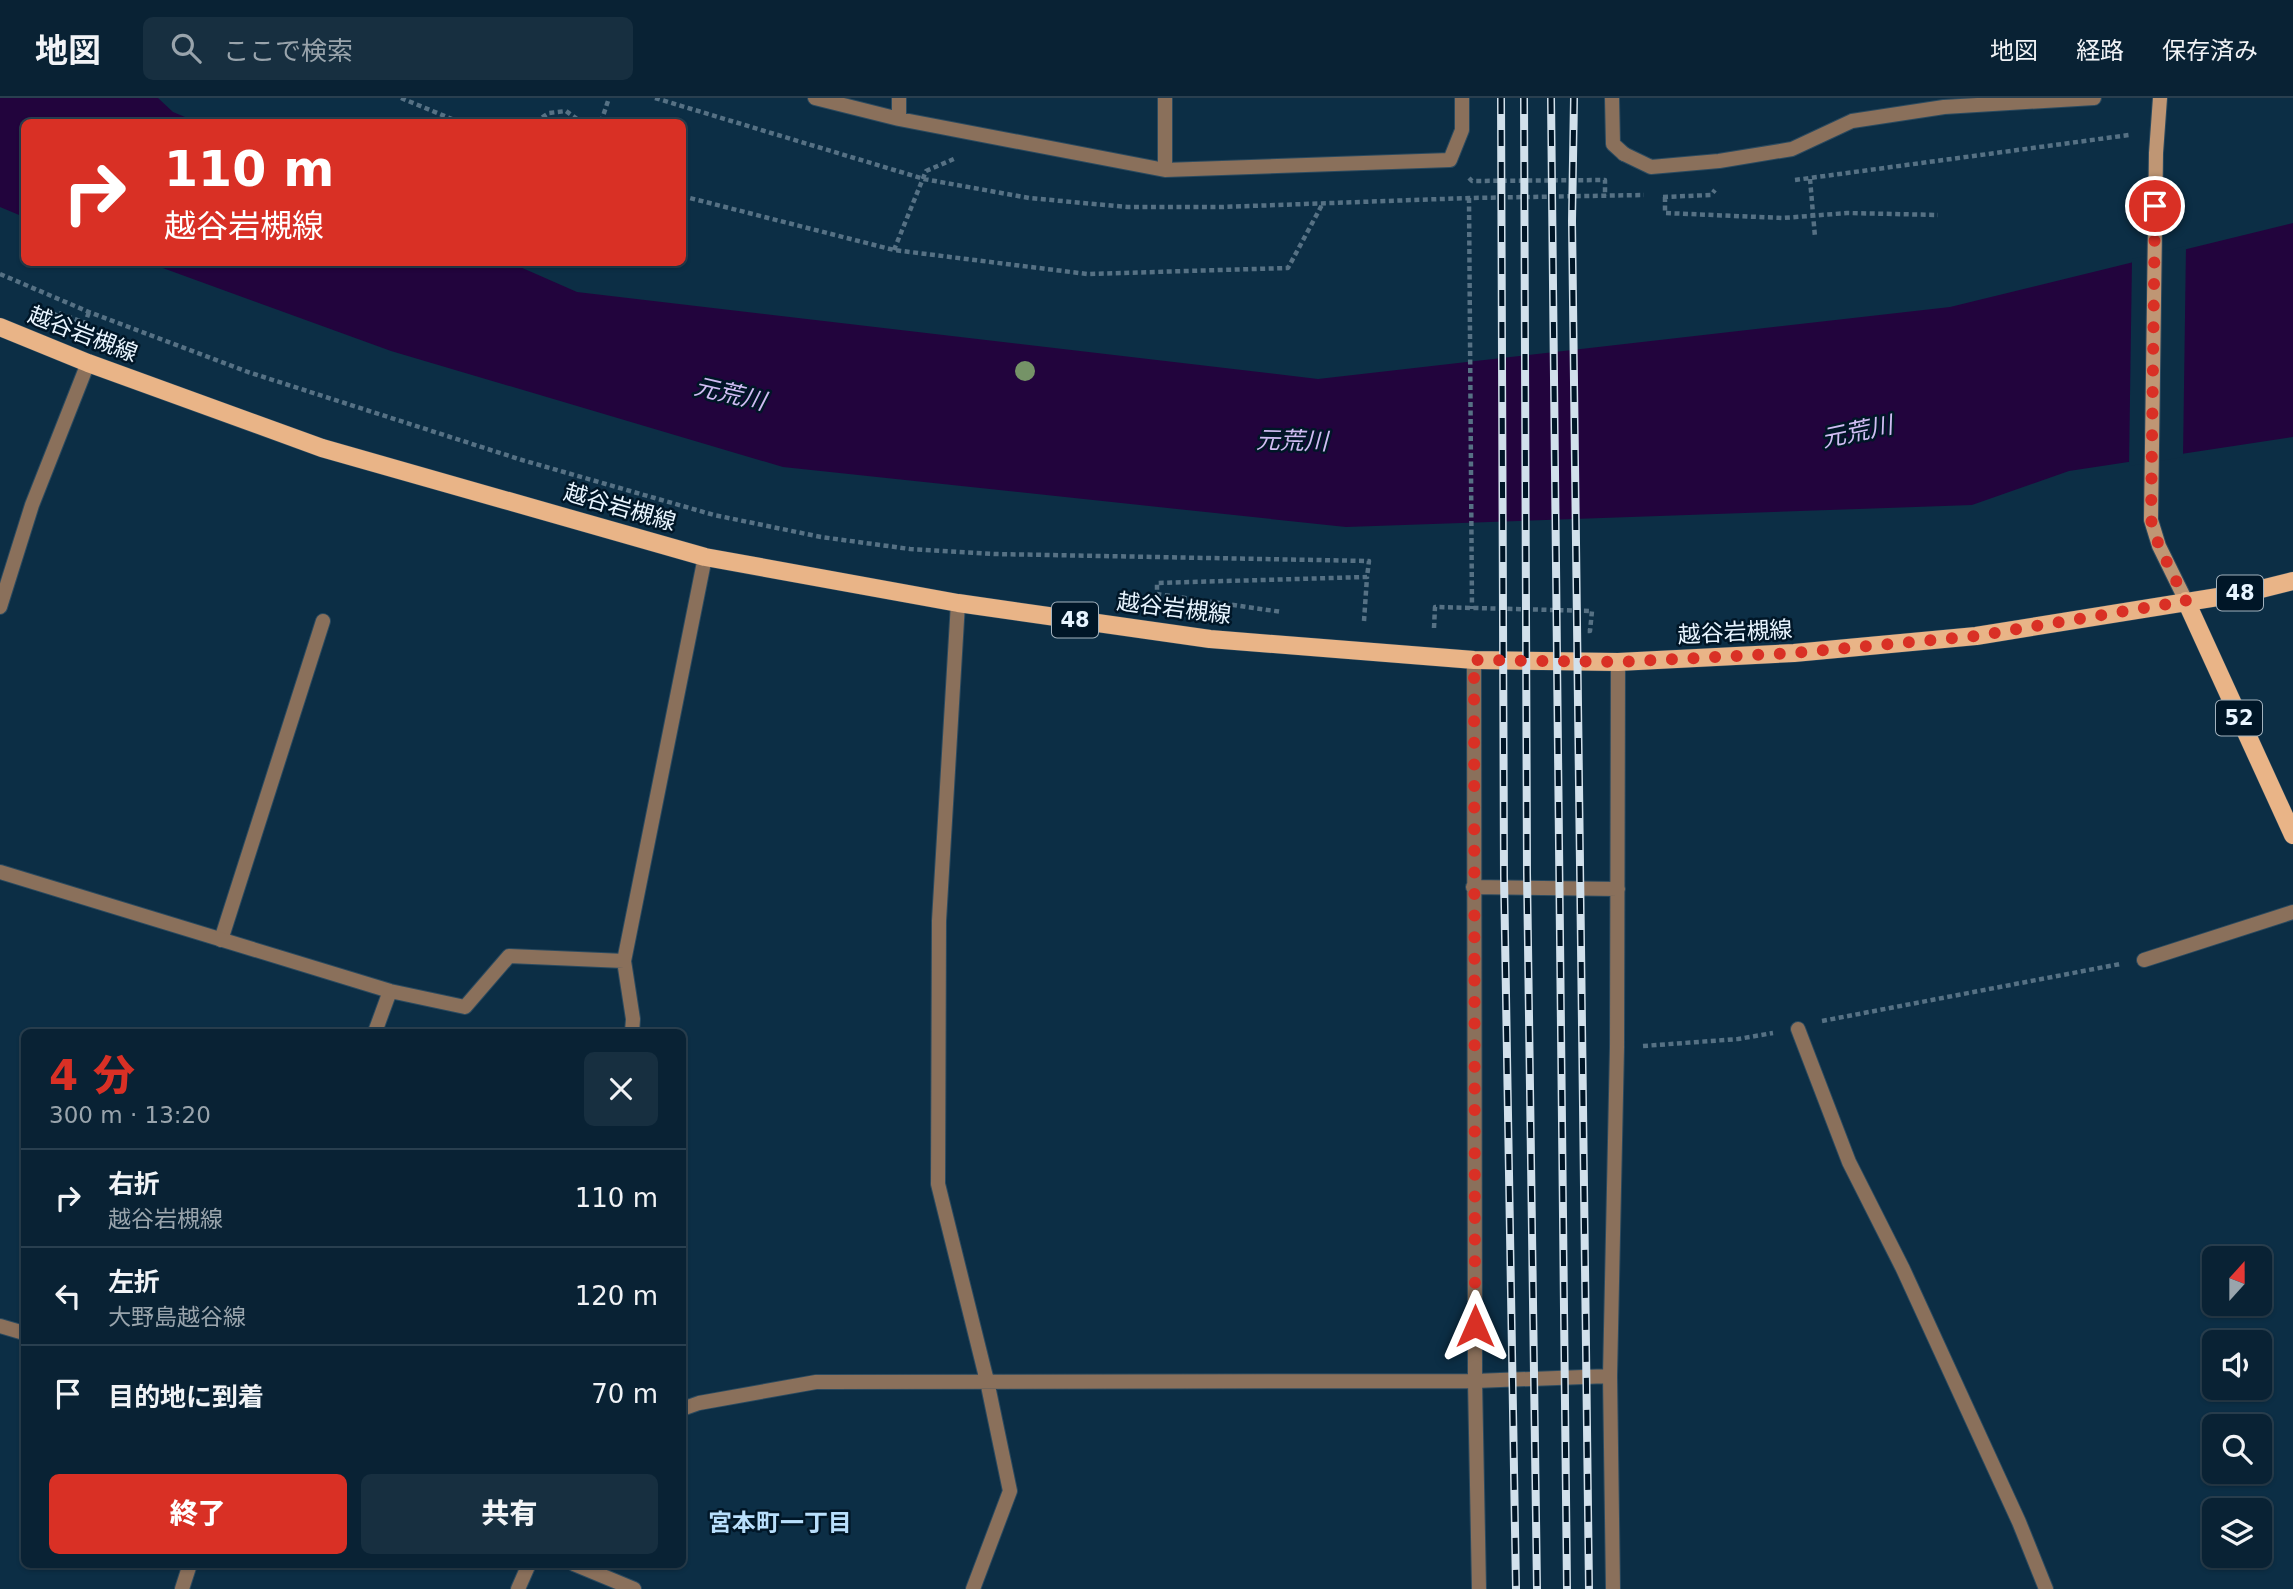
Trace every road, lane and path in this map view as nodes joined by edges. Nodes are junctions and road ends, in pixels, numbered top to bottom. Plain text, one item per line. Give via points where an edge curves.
1 (401, 98) edge
2 (609, 98) edge
3 (815, 98) edge
4 (899, 98) edge
5 (1165, 98) edge
6 (1462, 98) edge
7 (1612, 98) edge
8 (2094, 98) edge
9 (2160, 98) edge
10 (452, 119) edge
11 (540, 119) edge
12 (577, 119) edge
13 (602, 119) edge
14 (899, 119) junction
15 (958, 157) dead end
16 (1450, 160) junction
17 (1165, 170) junction
18 (1810, 178) dead end
19 (1605, 196) dead end
20 (686, 197) edge
21 (1665, 197) dead end
22 (1469, 198) dead end
23 (1323, 203) dead end
24 (1938, 215) dead end
25 (1813, 216) junction
26 (1815, 237) dead end
27 (894, 250) junction
28 (0, 274) edge
29 (56, 312) dead end
30 (89, 312) junction
31 (0, 327) edge
32 (88, 363) junction
33 (705, 557) junction
34 (1367, 577) junction
35 (2293, 581) edge
36 (2186, 601) junction
37 (958, 603) junction
38 (0, 607) edge
39 (1472, 610) junction
40 (1295, 614) dead end
41 (323, 621) dead end
42 (1375, 625) dead end
43 (1422, 628) dead end
44 (1434, 629) junction
45 (1447, 629) dead end
46 (1577, 631) dead end
47 (1474, 660) junction
48 (1618, 662) junction
49 (2293, 835) edge
50 (0, 872) edge
51 (1474, 887) junction
52 (1618, 889) junction
53 (2293, 912) edge
54 (221, 940) junction
55 (2144, 960) joint
56 (624, 961) junction
57 (390, 991) junction
58 (376, 1029) edge
59 (632, 1029) edge
60 (1798, 1029) junction
61 (1617, 1047) junction
62 (0, 1326) edge
63 (21, 1332) edge
64 (1610, 1376) junction
65 (987, 1381) junction
66 (1475, 1381) junction
67 (686, 1408) edge
68 (189, 1568) edge
69 (526, 1568) edge
70 (584, 1568) edge
71 (183, 1589) edge
72 (518, 1589) edge
73 (634, 1589) edge
74 (973, 1589) edge
75 (1479, 1589) edge
76 (1613, 1589) edge
77 (2046, 1589) edge

1 - 10 path
2 - 13 path
3 - 14 street
4 - 14 street
5 - 17 street
6 - 16 street via 1462,131
7 - 8 street via 1613,144 1651,167 1792,149 1852,121 1944,107
9 - 36 main road via 2151,520
11 - 12 path via 566,111
14 - 17 street
15 - 27 path via 926,171
16 - 17 street
16 - 19 path via 1472,181 1605,180
18 - 25 path
20 - 27 path
21 - 25 path via 1665,213
22 - 39 path
23 - 27 path via 1288,268 1087,274
24 - 25 path
25 - 26 path
28 - 30 path
29 - 30 path via 85,323
30 - 34 path via 248,372 522,460 714,515 910,549 1369,561
31 - 32 main road, 越谷岩槻線 / 48
32 - 33 main road, 越谷岩槻線 / 48 via 322,448
32 - 38 street via 32,505
33 - 37 main road, 越谷岩槻線 / 48
33 - 56 street
34 - 40 path via 1157,583 1157,594
34 - 42 path via 1363,624
35 - 36 main road, 越谷岩槻線 / 48
36 - 48 main road, 越谷岩槻線 / 48 via 1976,636 1794,653
36 - 49 main road, 52
37 - 47 main road, 越谷岩槻線 / 48 via 1210,639
37 - 65 street via 939,921 938,1184
39 - 44 path via 1434,607
39 - 46 path via 1592,611 1590,631
41 - 54 street
43 - 44 path
44 - 45 path
47 - 48 main road, 越谷岩槻線 / 48
47 - 51 street
48 - 52 street
50 - 54 street
51 - 52 street
51 - 66 street
52 - 61 street
53 - 55 street
54 - 57 street
55 - 60 path via 1833,1017
56 - 57 street via 509,956 465,1007
56 - 59 street
57 - 58 street
60 - 61 path via 1738,1039
60 - 77 street via 1849,1162 1920,1307
61 - 64 street
62 - 63 street
64 - 66 street
64 - 76 street
65 - 66 street
65 - 67 street via 816,1382
65 - 74 street via 1010,1491
66 - 75 street
68 - 71 street
69 - 72 street
70 - 73 street

